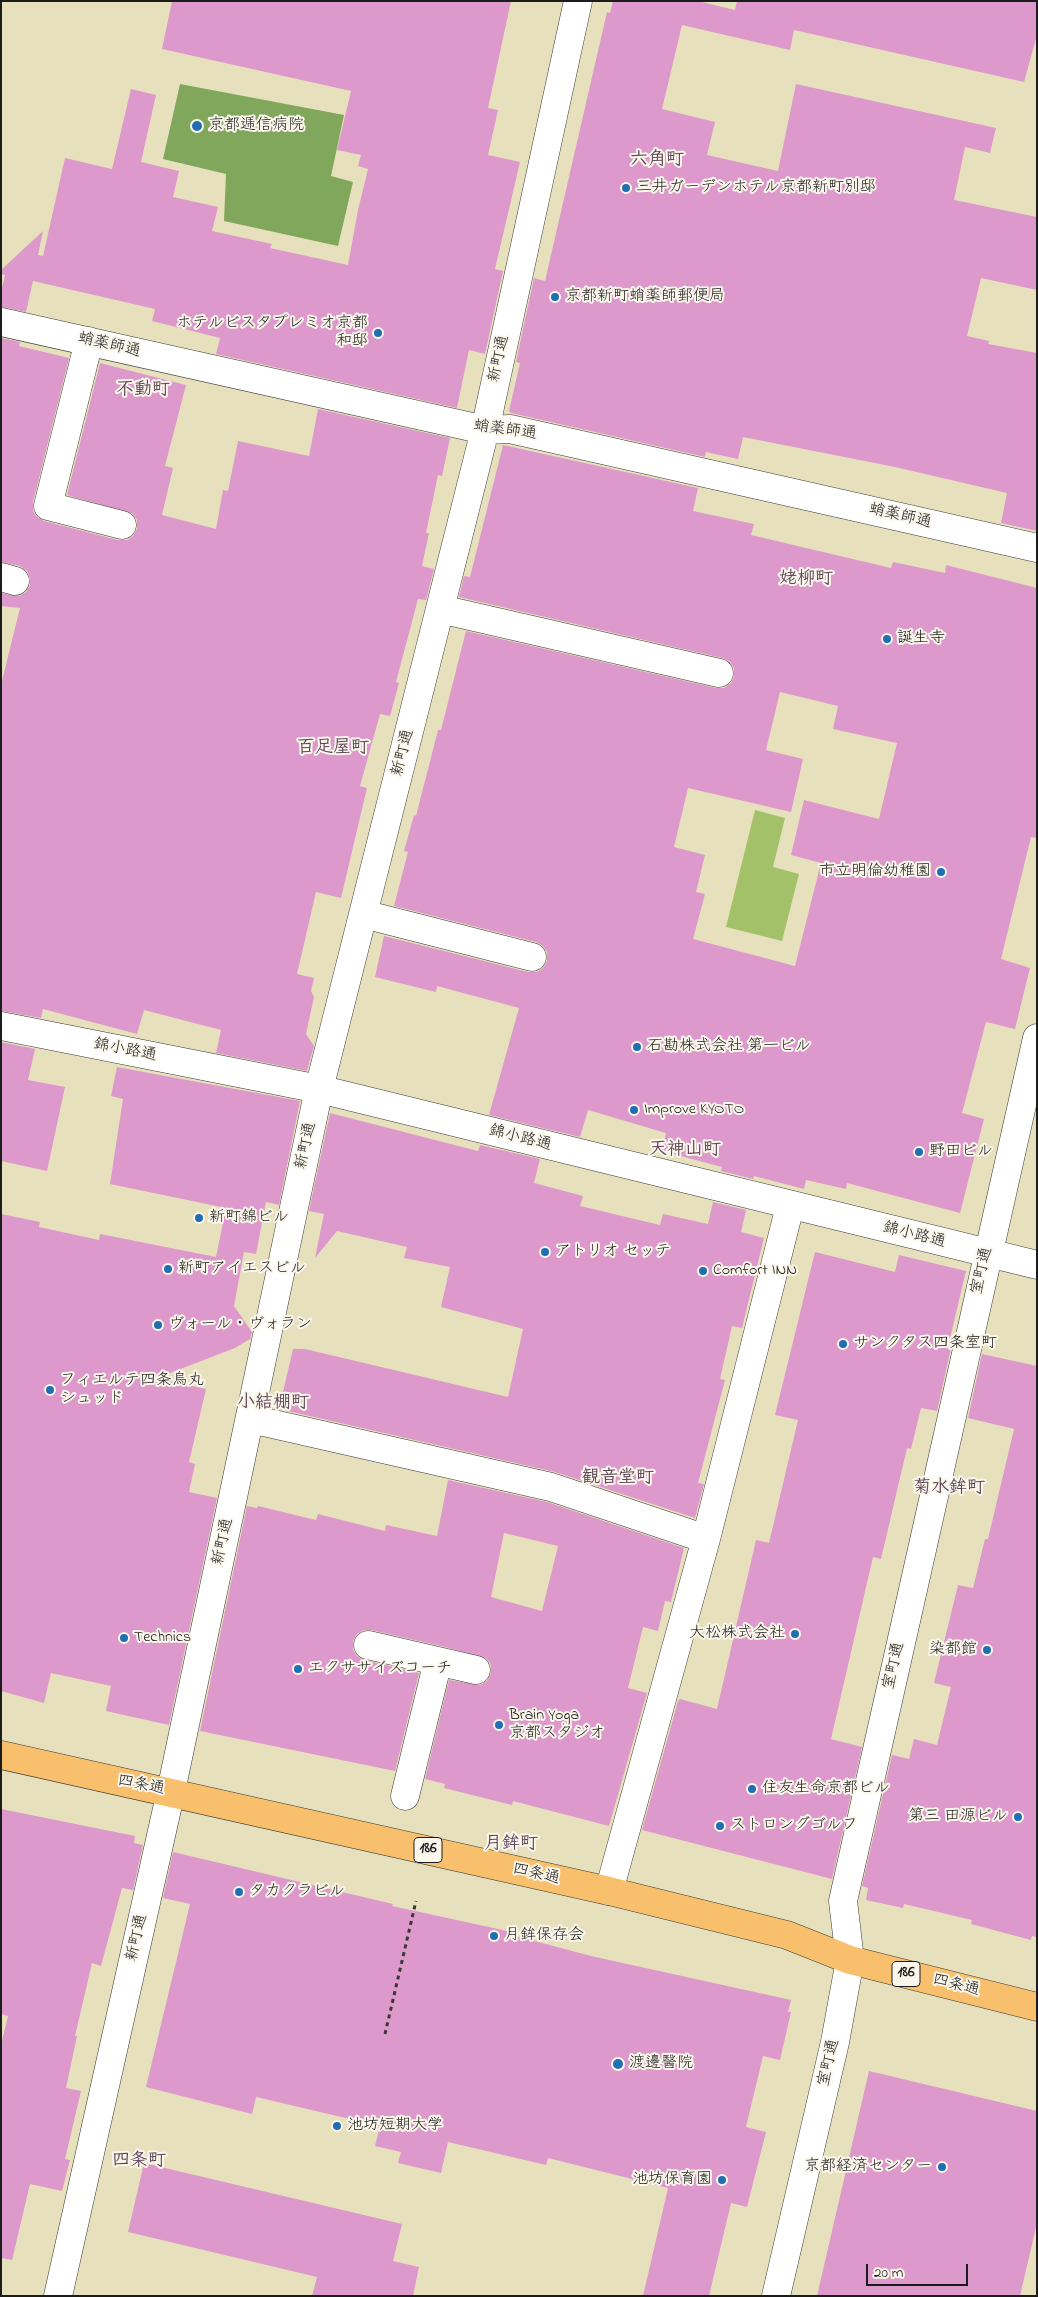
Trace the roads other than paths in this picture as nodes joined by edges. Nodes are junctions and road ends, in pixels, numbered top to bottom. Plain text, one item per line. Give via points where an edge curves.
1 (578, 1) edge
2 (1, 322) edge
3 (88, 341) junction
4 (485, 430) junction
5 (122, 526) dead end
6 (1037, 548) edge
7 (440, 609) junction
8 (719, 673) dead end
9 (363, 914) junction
10 (532, 957) dead end
11 (1, 1026) edge
12 (1037, 1038) edge
13 (319, 1089) junction
14 (790, 1206) junction
15 (987, 1254) junction
16 (1037, 1265) edge
17 (251, 1418) junction
18 (706, 1539) junction
19 (368, 1645) dead end
20 (438, 1661) junction
21 (476, 1670) dead end
22 (1, 1754) edge
23 (171, 1791) junction
24 (405, 1796) dead end
25 (609, 1891) junction
26 (850, 1960) junction
27 (1037, 2007) edge
28 (58, 2296) edge
29 (776, 2296) edge

1 - 4 street, 新町通
2 - 3 street, 蛸薬師通
3 - 4 street, 蛸薬師通
3 - 5 street via 48,506
4 - 6 street, 蛸薬師通 via 510,429
4 - 7 street, 新町通
7 - 8 street
7 - 9 street, 新町通
9 - 10 street
9 - 13 street, 新町通
11 - 13 street, 錦小路通
12 - 15 street, 室町通
13 - 14 street, 錦小路通
13 - 17 street, 新町通
14 - 15 street, 錦小路通
14 - 18 street
15 - 16 street, 錦小路通
15 - 26 street, 室町通 via 843,1901
17 - 18 street via 551,1487
17 - 23 street, 新町通
18 - 25 street
19 - 20 street
20 - 21 street
20 - 24 street
22 - 23 main road, 四条通 / 186
23 - 25 main road, 四条通 / 186
23 - 28 street, 新町通
25 - 26 main road, 四条通 / 186 via 787,1935
26 - 27 main road, 四条通 / 186
26 - 29 street, 室町通 via 835,2042

